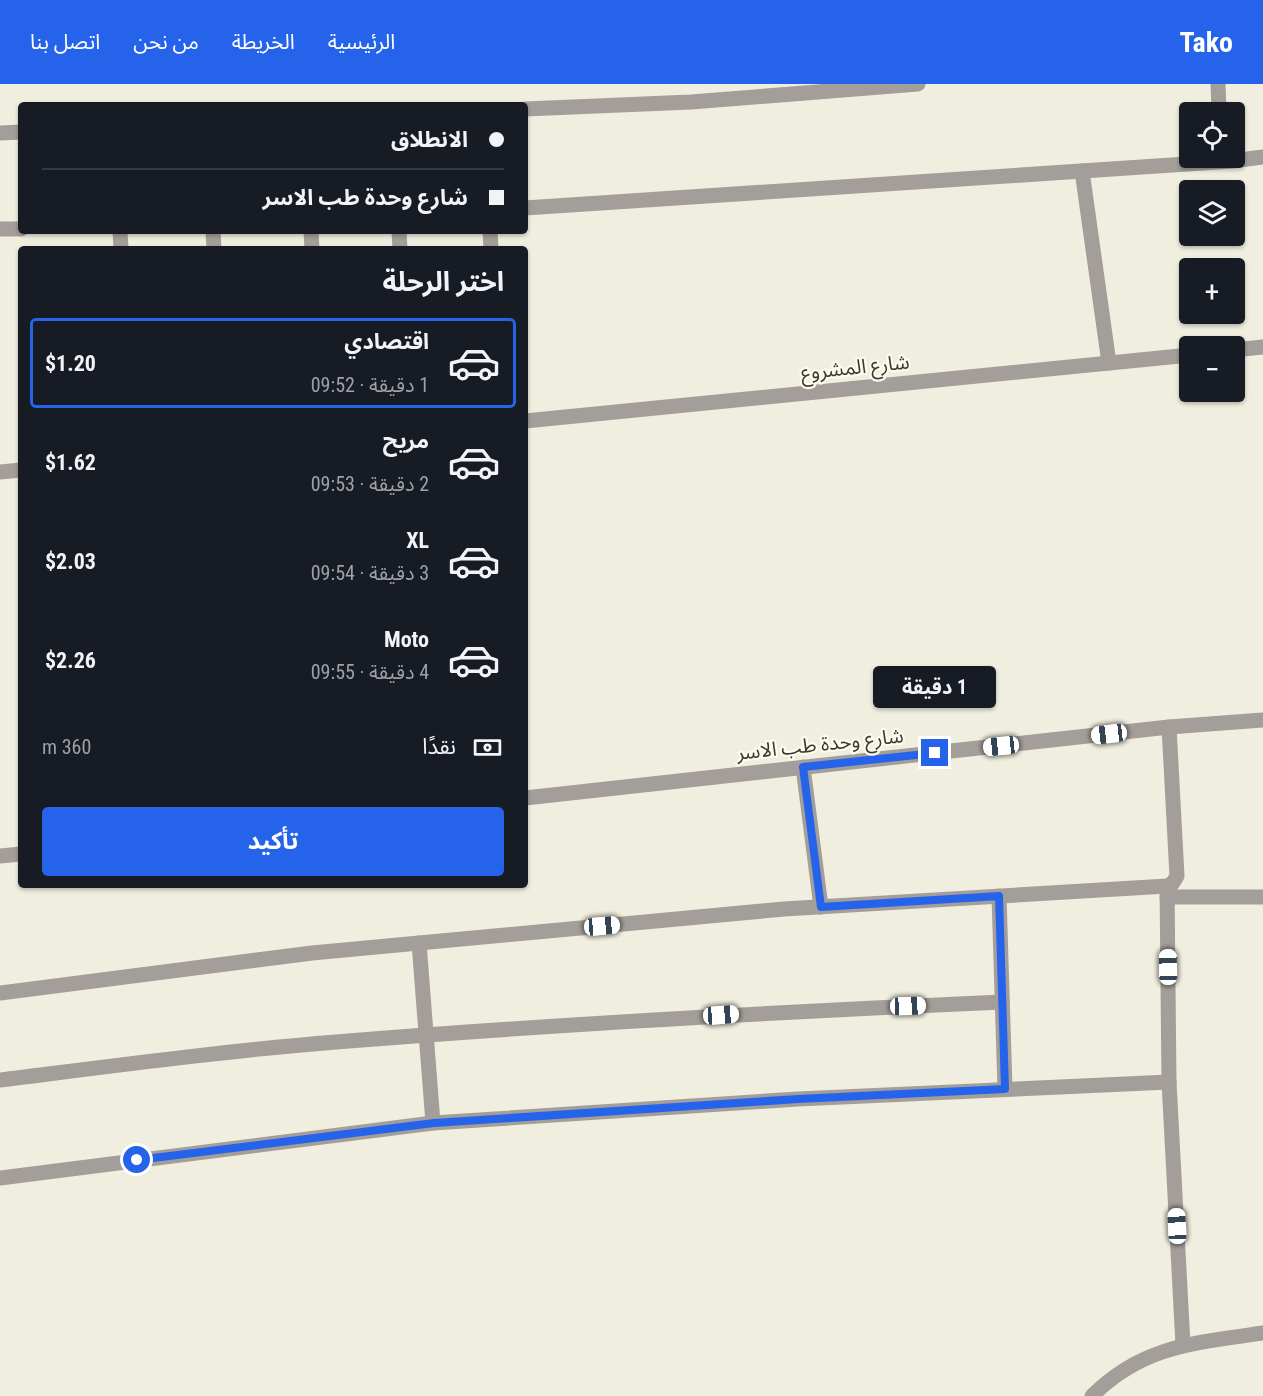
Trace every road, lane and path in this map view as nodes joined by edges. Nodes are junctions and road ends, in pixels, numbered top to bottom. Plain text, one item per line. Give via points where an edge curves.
1 (918, 84) edge
2 (1218, 84) edge
3 (1219, 102) edge
4 (528, 110) edge
5 (18, 132) edge
6 (0, 133) edge
7 (1263, 157) edge
8 (1245, 158) edge
9 (1179, 163) edge
10 (1082, 171) junction
11 (528, 208) edge
12 (0, 229) edge
13 (18, 229) edge
14 (1263, 347) edge
15 (1245, 349) edge
16 (1179, 356) edge
17 (1109, 363) junction
18 (528, 421) edge
19 (18, 470) edge
20 (0, 472) edge
21 (1263, 720) edge
22 (1169, 727) junction
23 (803, 767) junction
24 (528, 798) edge
25 (18, 854) edge
26 (0, 856) edge
27 (1167, 892) junction
28 (999, 896) junction
29 (1263, 897) edge
30 (821, 907) junction
31 (418, 943) junction
32 (0, 993) edge
33 (1002, 1002) junction
34 (426, 1036) junction
35 (0, 1080) edge
36 (1169, 1082) junction
37 (1005, 1089) junction
38 (434, 1123) junction
39 (0, 1178) edge
40 (1263, 1334) edge
41 (1183, 1345) junction
42 (1092, 1396) edge

1 - 4 street
2 - 3 street
5 - 6 street
7 - 8 street
9 - 10 street
10 - 11 street
10 - 17 street
12 - 13 street
14 - 15 street
16 - 17 street, شارع المشروع
17 - 18 street, شارع المشروع
19 - 20 street
21 - 22 street, شارع وحدة طب الاسر
22 - 23 street, شارع وحدة طب الاسر
22 - 27 street via 1177,876
23 - 24 street, شارع وحدة طب الاسر
23 - 30 street
25 - 26 street
27 - 28 street
27 - 29 street
27 - 36 street
28 - 30 street
28 - 33 street
30 - 31 street
31 - 32 street
31 - 34 street
33 - 34 street via 743,1014
33 - 37 street
34 - 35 street via 169,1059
34 - 38 street
36 - 37 street
36 - 41 street
37 - 38 street
38 - 39 street
40 - 41 street
41 - 42 street via 1144,1358

